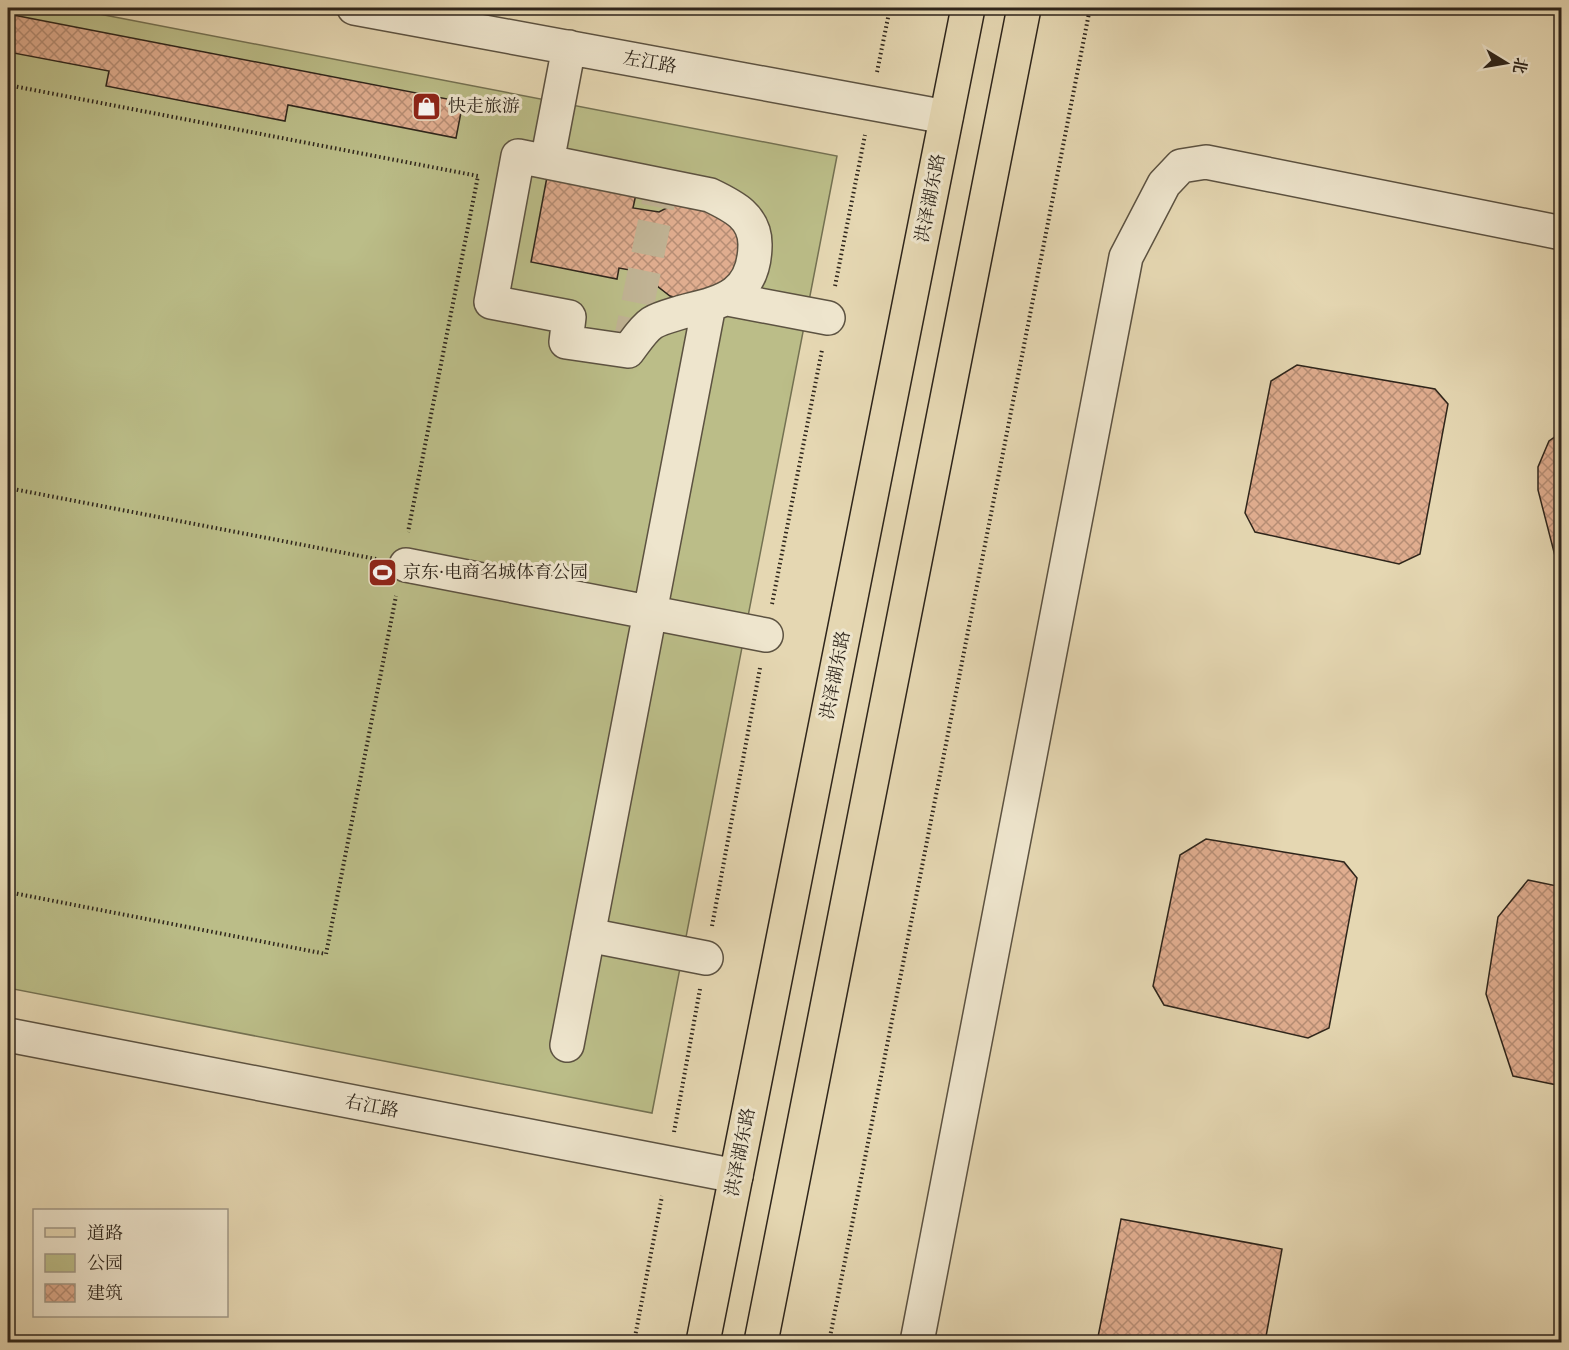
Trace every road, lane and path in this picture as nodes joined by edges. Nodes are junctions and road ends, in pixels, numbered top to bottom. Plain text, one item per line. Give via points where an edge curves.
1 (354, 8) edge
2 (890, 8) edge
3 (968, 8) edge
4 (1024, 8) edge
5 (1090, 8) edge
6 (407, 12) edge
7 (569, 47) junction
8 (8, 85) edge
9 (871, 102) junction
10 (946, 117) junction
11 (547, 162) junction
12 (1562, 233) edge
13 (718, 302) junction
14 (828, 318) junction
15 (8, 488) edge
16 (404, 564) junction
17 (650, 612) junction
18 (766, 635) junction
19 (8, 892) edge
20 (588, 935) junction
21 (706, 958) junction
22 (8, 1035) edge
23 (567, 1045) dead end
24 (668, 1163) junction
25 (735, 1176) junction
26 (634, 1342) edge
27 (703, 1342) edge
28 (761, 1342) edge
29 (829, 1342) edge
30 (917, 1342) edge

1 - 6 street, 左江路
2 - 9 path
3 - 10 main road, 洪泽湖东路
4 - 28 main road
5 - 29 path
6 - 7 street, 左江路
7 - 9 street, 左江路
7 - 11 street
8 - 16 path via 478,176
9 - 10 street, 左江路
9 - 14 path
10 - 25 main road, 洪泽湖东路
11 - 13 street via 710,195 734,206 751,225 754,261 744,284
11 - 13 street via 518,156 491,302 569,317 566,342 628,351 652,323
12 - 30 street via 1206,162 1181,166 1164,184 1126,257
13 - 14 street
13 - 17 street
14 - 18 path
15 - 16 path
16 - 17 street
16 - 19 path via 326,954
17 - 18 street
17 - 20 street
18 - 21 path
20 - 21 street
20 - 23 street
21 - 24 path
22 - 24 street, 右江路
24 - 25 street, 右江路
24 - 26 path
25 - 27 main road, 洪泽湖东路

